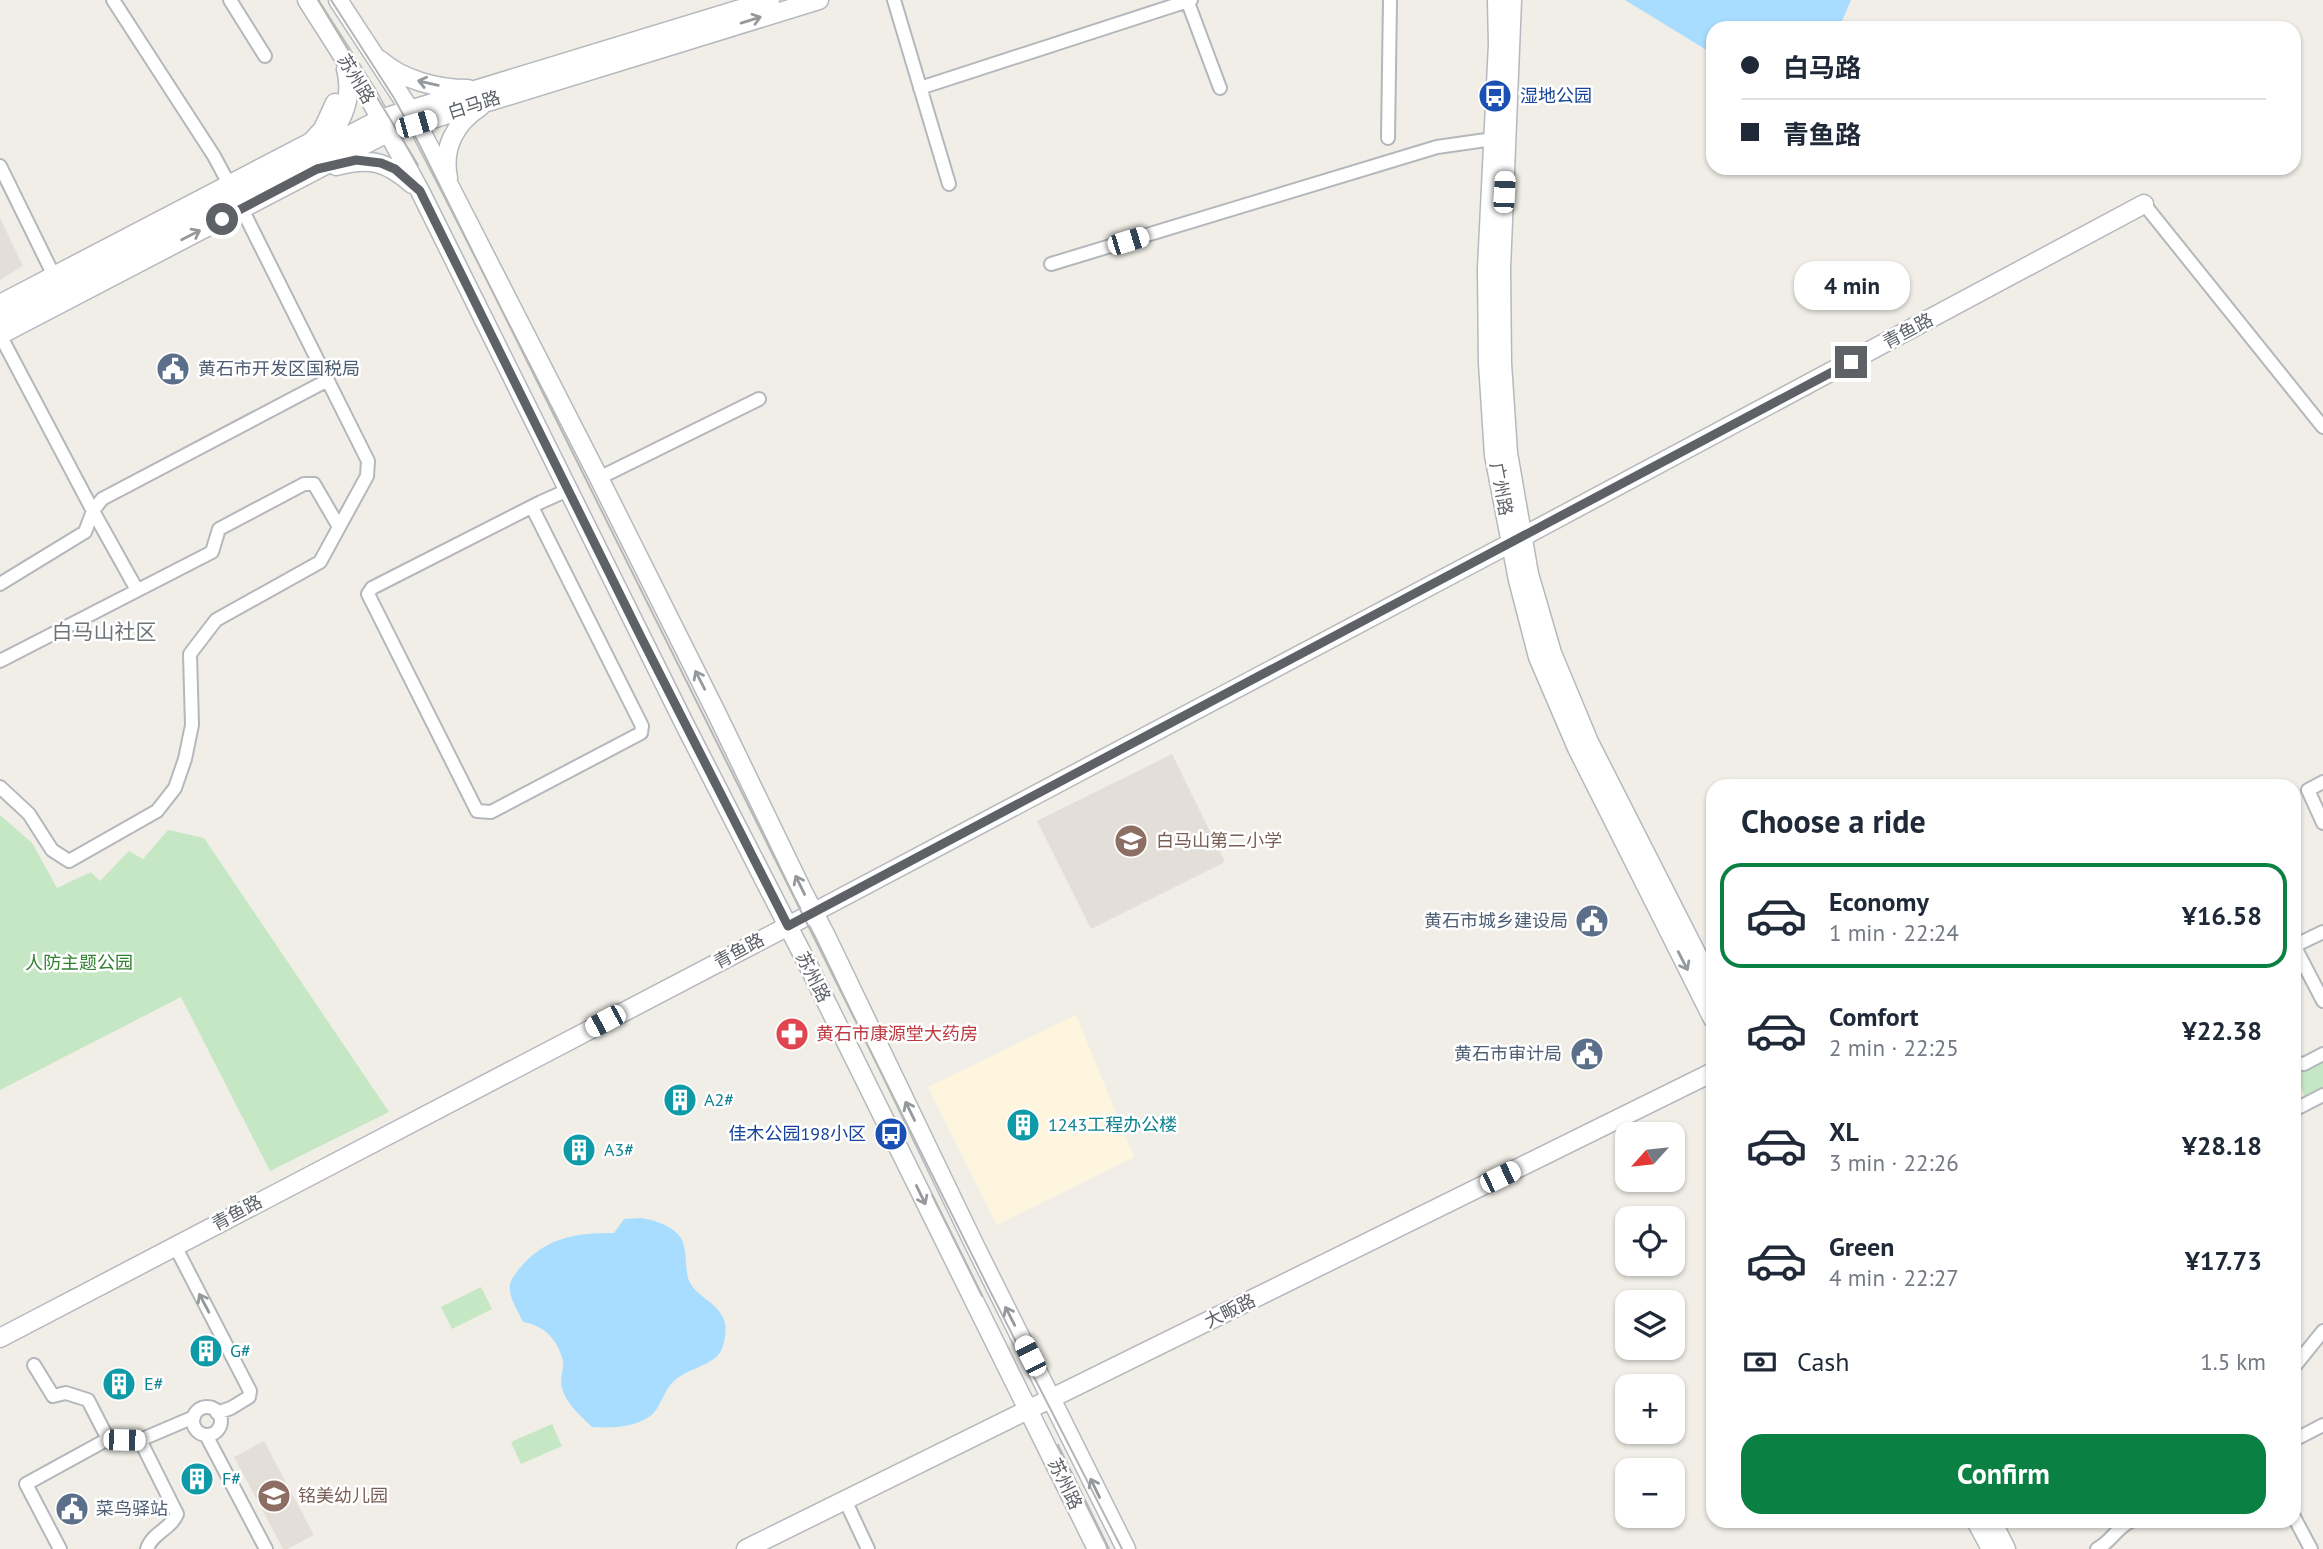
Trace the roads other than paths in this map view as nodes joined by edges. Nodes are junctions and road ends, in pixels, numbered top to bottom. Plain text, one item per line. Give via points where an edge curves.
1 (115, 0) edge
2 (230, 0) edge
3 (307, 0) edge
4 (338, 0) edge
5 (770, 0) edge
6 (819, 0) edge
7 (894, 0) edge
8 (1390, 0) edge
9 (1497, 0) edge
10 (1512, 0) edge
11 (1188, 1) edge
12 (372, 53) junction
13 (265, 56) dead end
14 (343, 59) junction
15 (920, 88) junction
16 (1220, 88) dead end
17 (494, 91) junction
18 (335, 103) dead end
19 (413, 117) junction
20 (384, 126) junction
21 (1388, 138) dead end
22 (1493, 139) junction
23 (299, 162) junction
24 (0, 166) edge
25 (317, 169) junction
26 (229, 184) junction
27 (949, 184) dead end
28 (449, 185) junction
29 (420, 191) junction
30 (2144, 204) joint
31 (242, 209) junction
32 (1051, 264) dead end
33 (57, 282) junction
34 (0, 304) edge
35 (0, 320) edge
36 (0, 335) edge
37 (328, 380) junction
38 (759, 399) dead end
39 (2323, 427) edge
40 (599, 478) junction
41 (568, 489) junction
42 (532, 507) junction
43 (93, 511) junction
44 (339, 527) junction
45 (1517, 540) junction
46 (0, 584) edge
47 (137, 590) junction
48 (0, 661) edge
49 (2323, 782) edge
50 (0, 787) edge
51 (2323, 823) edge
52 (813, 912) junction
53 (788, 926) junction
54 (2323, 932) edge
55 (2301, 941) edge
56 (2301, 959) edge
57 (1706, 972) edge
58 (2323, 1001) edge
59 (1706, 1005) edge
60 (2323, 1054) edge
61 (2301, 1064) edge
62 (1706, 1075) edge
63 (2323, 1095) edge
64 (2301, 1106) edge
65 (175, 1246) junction
66 (2323, 1331) edge
67 (0, 1338) edge
68 (2301, 1358) edge
69 (34, 1365) dead end
70 (1052, 1398) junction
71 (1029, 1410) junction
72 (218, 1413) junction
73 (194, 1417) junction
74 (2323, 1425) edge
75 (206, 1435) junction
76 (2301, 1436) edge
77 (108, 1439) junction
78 (141, 1440) junction
79 (845, 1500) junction
80 (1980, 1528) edge
81 (1996, 1528) edge
82 (2117, 1528) edge
83 (2300, 1528) edge
84 (60, 1549) edge
85 (147, 1549) edge
86 (266, 1549) edge
87 (746, 1549) edge
88 (869, 1549) edge
89 (1097, 1549) edge
90 (1126, 1549) edge
91 (1991, 1549) edge
92 (2006, 1549) edge
93 (2097, 1549) edge
94 (2311, 1549) edge

1 - 26 street
2 - 13 street
3 - 14 street, 苏州路
4 - 12 street, 苏州路
5 - 17 street, 白马路
17 -> 6 street, 白马路
7 - 15 street
8 - 21 street
9 - 22 street, 广州路
10 - 45 street, 广州路 via 1501,269 1502,363
11 - 15 street
11 - 16 street
17 -> 12 street via 451,89 416,80 389,68
12 - 19 street, 苏州路
14 - 20 street, 苏州路
14 - 23 street via 350,85 341,119 325,143
15 - 27 street
17 - 19 street, 白马路
17 - 28 street via 461,123 446,150
18 - 26 street via 311,142
19 - 20 street, 白马路
19 - 28 street, 苏州路
20 - 23 street, 白马路
20 - 25 street, 白马路
20 - 29 street, 苏州路
22 - 32 street via 1437,147
22 - 45 street, 广州路 via 1488,363 1494,455
23 - 33 street, 白马路
24 - 33 street
25 - 29 street via 356,160 381,163
25 - 31 street, 白马路
26 - 33 street
28 - 40 street, 苏州路
29 - 41 street, 苏州路
30 - 39 street
30 - 45 street, 青鱼路
36 -> 31 street, 白马路
31 - 37 street
33 - 34 street
33 - 35 street, 白马路
36 - 43 street
37 - 43 street via 102,499
37 - 44 street via 368,461 367,476
38 - 40 street
52 -> 40 street, 苏州路
41 - 42 street
41 - 53 street, 苏州路
42 - 42 street via 372,588 369,594 477,811 491,812 641,733 642,726
43 - 46 street via 85,532
43 - 47 street
44 - 47 street via 314,484 304,484 219,528 212,552
44 - 50 street via 320,562 216,620 190,653 192,725 185,759 175,788 157,811 69,862 52,850 29,814
45 - 52 street, 青鱼路
45 - 57 street, 广州路 via 1552,653 1589,743
45 -> 59 street, 广州路 via 1518,580 1538,657 1589,772
47 - 48 street
49 - 51 street via 2308,790
52 - 53 street, 青鱼路
70 -> 52 street, 苏州路
53 - 65 street, 青鱼路
53 -> 71 street, 苏州路
54 - 55 street
56 - 58 street
60 - 61 street
62 - 70 street, 大畈路
63 - 64 street
65 - 67 street, 青鱼路
72 -> 65 street via 244,1401 250,1391
66 - 68 street
69 - 77 street via 52,1396 66,1393 88,1400
70 - 71 street, 大畈路
90 -> 70 street, 苏州路
71 - 79 street, 大畈路
71 - 89 street, 苏州路
72 - 73 street via 203,1408
72 - 75 street via 220,1427
73 - 75 street via 197,1430
73 - 78 street
74 - 76 street
75 - 86 street
77 - 78 street
77 - 84 street via 26,1484
78 - 85 street via 177,1514 150,1540
79 - 87 street, 大畈路
79 - 88 street
80 - 91 street
81 - 92 street
82 - 93 street via 2109,1542
83 - 94 street

